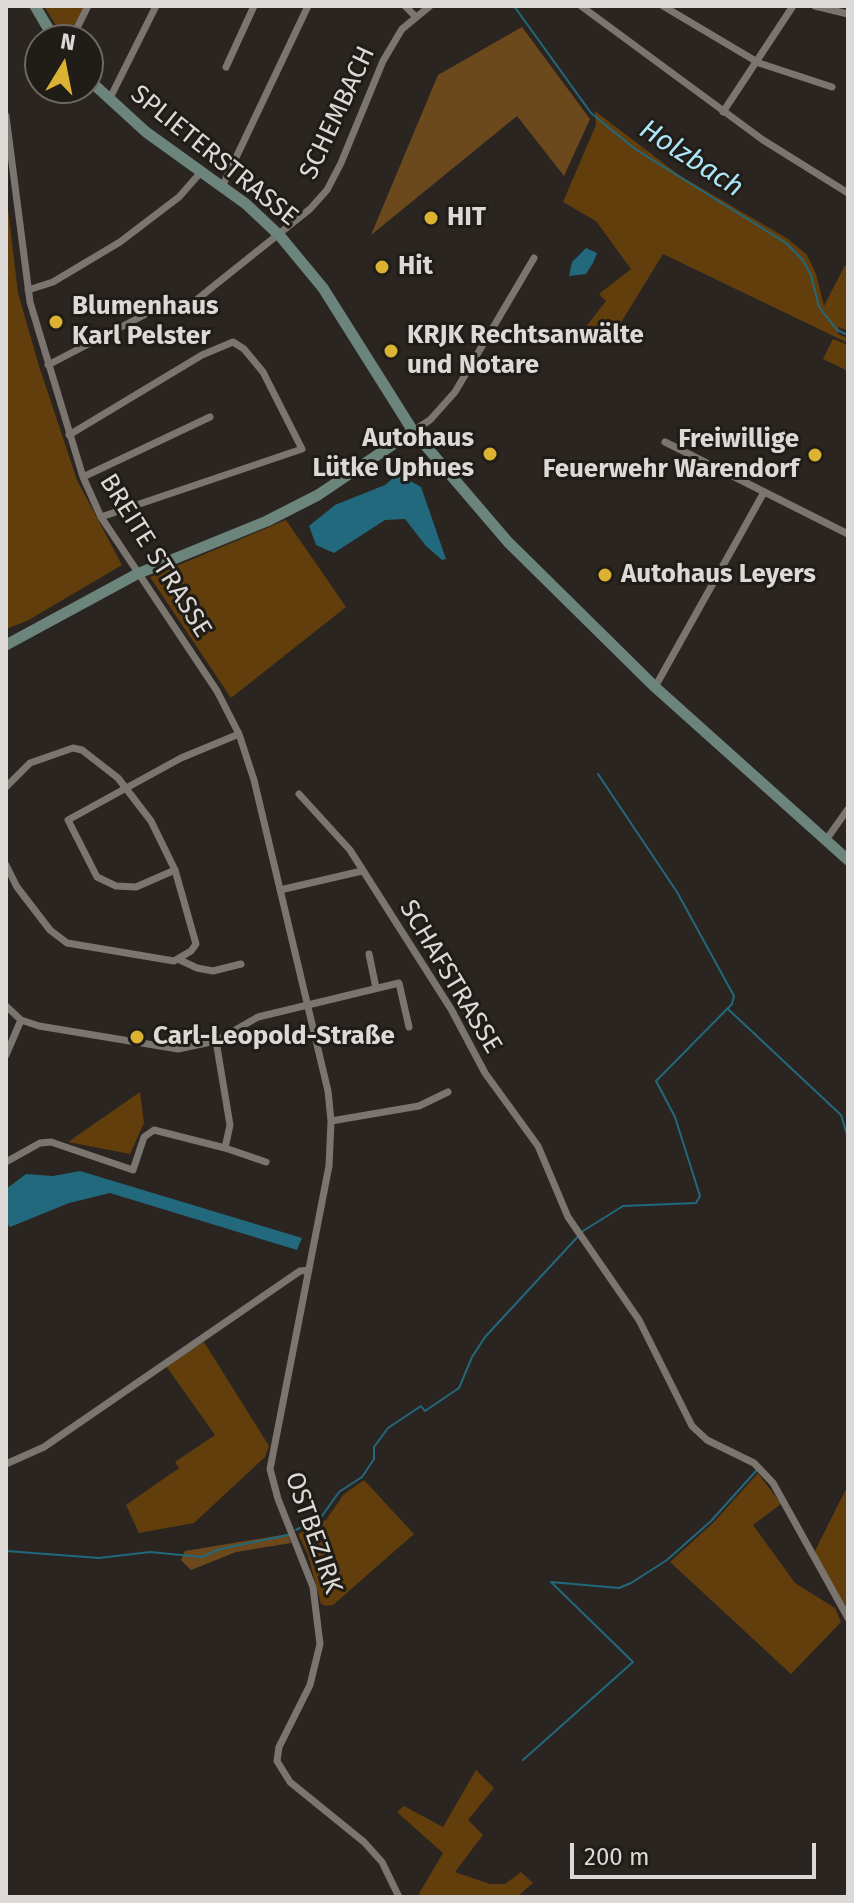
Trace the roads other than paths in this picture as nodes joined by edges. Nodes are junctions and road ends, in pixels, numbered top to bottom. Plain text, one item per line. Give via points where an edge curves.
1 (35, 6) edge
2 (88, 6) edge
3 (156, 6) edge
4 (254, 6) edge
5 (308, 6) edge
6 (405, 6) edge
7 (430, 6) edge
8 (581, 6) edge
9 (663, 6) edge
10 (793, 6) edge
11 (815, 6) edge
12 (848, 14) edge
13 (415, 16) junction
14 (46, 24) edge
15 (79, 24) edge
16 (759, 63) junction
17 (226, 67) dead end
18 (832, 87) dead end
19 (104, 95) edge
20 (109, 100) junction
21 (723, 112) junction
22 (6, 116) edge
23 (201, 172) junction
24 (222, 187) junction
25 (848, 193) edge
26 (280, 236) junction
27 (534, 258) dead end
28 (28, 290) junction
29 (48, 365) junction
30 (210, 417) dead end
31 (413, 431) junction
32 (69, 435) junction
33 (665, 442) dead end
34 (83, 477) junction
35 (763, 494) junction
36 (101, 517) junction
37 (848, 534) edge
38 (137, 574) junction
39 (6, 645) edge
40 (655, 687) junction
41 (239, 734) junction
42 (6, 787) edge
43 (127, 787) junction
44 (299, 794) dead end
45 (848, 809) edge
46 (826, 840) junction
47 (848, 860) edge
48 (6, 865) edge
49 (175, 870) junction
50 (362, 871) junction
51 (280, 890) junction
52 (369, 954) dead end
53 (180, 960) junction
54 (241, 964) dead end
55 (376, 988) junction
56 (306, 1005) junction
57 (6, 1006) edge
58 (21, 1020) junction
59 (409, 1027) dead end
60 (216, 1041) junction
61 (6, 1055) edge
62 (448, 1092) dead end
63 (331, 1121) junction
64 (225, 1148) junction
65 (6, 1162) edge
66 (266, 1162) dead end
67 (309, 1270) junction
68 (6, 1464) edge
69 (848, 1618) edge
70 (399, 1897) edge

1 - 14 street
2 - 15 street
3 - 20 street
4 - 17 street
5 - 24 street
6 - 13 street
7 - 13 street, SCHEMBACH
8 - 21 street
9 - 16 street
10 - 16 street
11 - 12 street
13 - 26 street, SCHEMBACH via 383,61 327,190
16 - 18 street
16 - 21 street
19 - 20 street, SPLIETERSTRASSE
20 - 23 street, SPLIETERSTRASSE
21 - 25 street
22 - 28 street, BREITE STRASSE
23 - 24 street, SPLIETERSTRASSE
23 - 28 street via 179,197 120,242 53,282
24 - 26 street, SPLIETERSTRASSE
26 - 29 street, SCHEMBACH via 190,305 148,313
26 - 31 street, SPLIETERSTRASSE via 323,288
27 - 31 street via 455,392
28 - 29 street, BREITE STRASSE
29 - 32 street, BREITE STRASSE
30 - 34 street
31 - 38 street via 318,495
31 - 40 street, SPLIETERSTRASSE via 508,542
32 - 34 street, BREITE STRASSE
32 - 36 street via 233,342 263,372 302,449
33 - 35 street
34 - 36 street, BREITE STRASSE
35 - 37 street
35 - 40 street
36 - 38 street, BREITE STRASSE
38 - 39 street
38 - 41 street, BREITE STRASSE via 217,691
40 - 46 street, SPLIETERSTRASSE
41 - 43 street
41 - 51 street, BREITE STRASSE
42 - 43 street via 30,763 73,748
43 - 49 street
43 - 49 street via 68,820 97,877 136,887
44 - 50 street, SCHAFSTRASSE via 350,850
45 - 46 street
46 - 47 street, SPLIETERSTRASSE
48 - 53 street via 50,930 67,943
49 - 53 street via 196,944
50 - 51 street
50 - 69 street, SCHAFSTRASSE via 505,1103 538,1146 579,1235 639,1320 692,1426 707,1440 754,1463 773,1483
51 - 56 street, BREITE STRASSE
52 - 55 street
53 - 54 street via 213,971
55 - 56 street
55 - 59 street via 399,983
56 - 60 street via 258,1017
56 - 63 street, BREITE STRASSE
57 - 58 street
58 - 60 street via 167,1048
58 - 61 street
60 - 64 street via 230,1125
62 - 63 street via 419,1106
63 - 67 street, BREITE STRASSE via 329,1166
64 - 65 street via 154,1130 144,1137 133,1170 51,1142
64 - 66 street
67 - 68 street via 300,1271 44,1447
67 - 70 street, OSTBEZIRK via 270,1469 313,1587 320,1644 310,1685 277,1761 290,1782 382,1862

